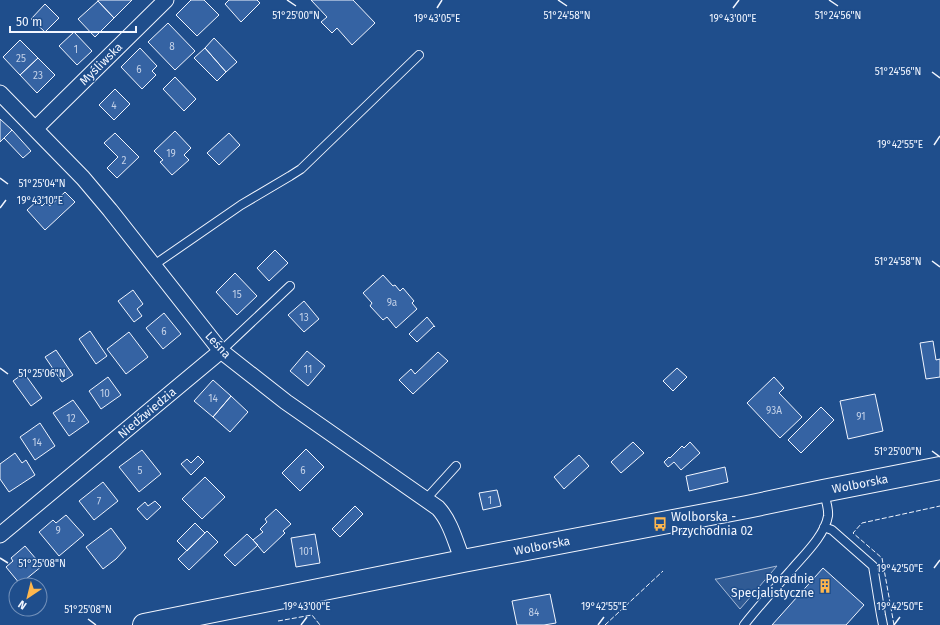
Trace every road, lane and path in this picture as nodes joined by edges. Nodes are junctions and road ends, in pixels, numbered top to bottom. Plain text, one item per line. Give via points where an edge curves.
1 (166, 0) edge
2 (419, 55) dead end
3 (0, 93) edge
4 (35, 129) junction
5 (154, 265) junction
6 (290, 286) dead end
7 (221, 351) junction
8 (456, 466) dead end
9 (940, 468) edge
10 (823, 491) junction
11 (426, 499) junction
12 (824, 527) junction
13 (0, 535) edge
14 (463, 561) junction
15 (144, 625) edge
16 (744, 625) edge
17 (883, 625) edge

1 - 4 street, Myśliwska
2 - 5 lane via 301,169 241,205
3 - 4 street, Leśna
4 - 5 street, Leśna via 83,178
5 - 7 street, Leśna
6 - 7 lane, Niedźwiedzia
7 - 11 street, Leśna via 286,402
7 - 13 street, Niedźwiedzia
8 - 11 lane
9 - 10 main road, Wolborska
10 - 12 lane via 828,510
10 - 14 main road, Wolborska
11 - 14 street, Leśna via 444,516
12 - 16 lane via 810,548
12 - 17 lane via 832,530 873,566
14 - 15 main road, Wolborska

